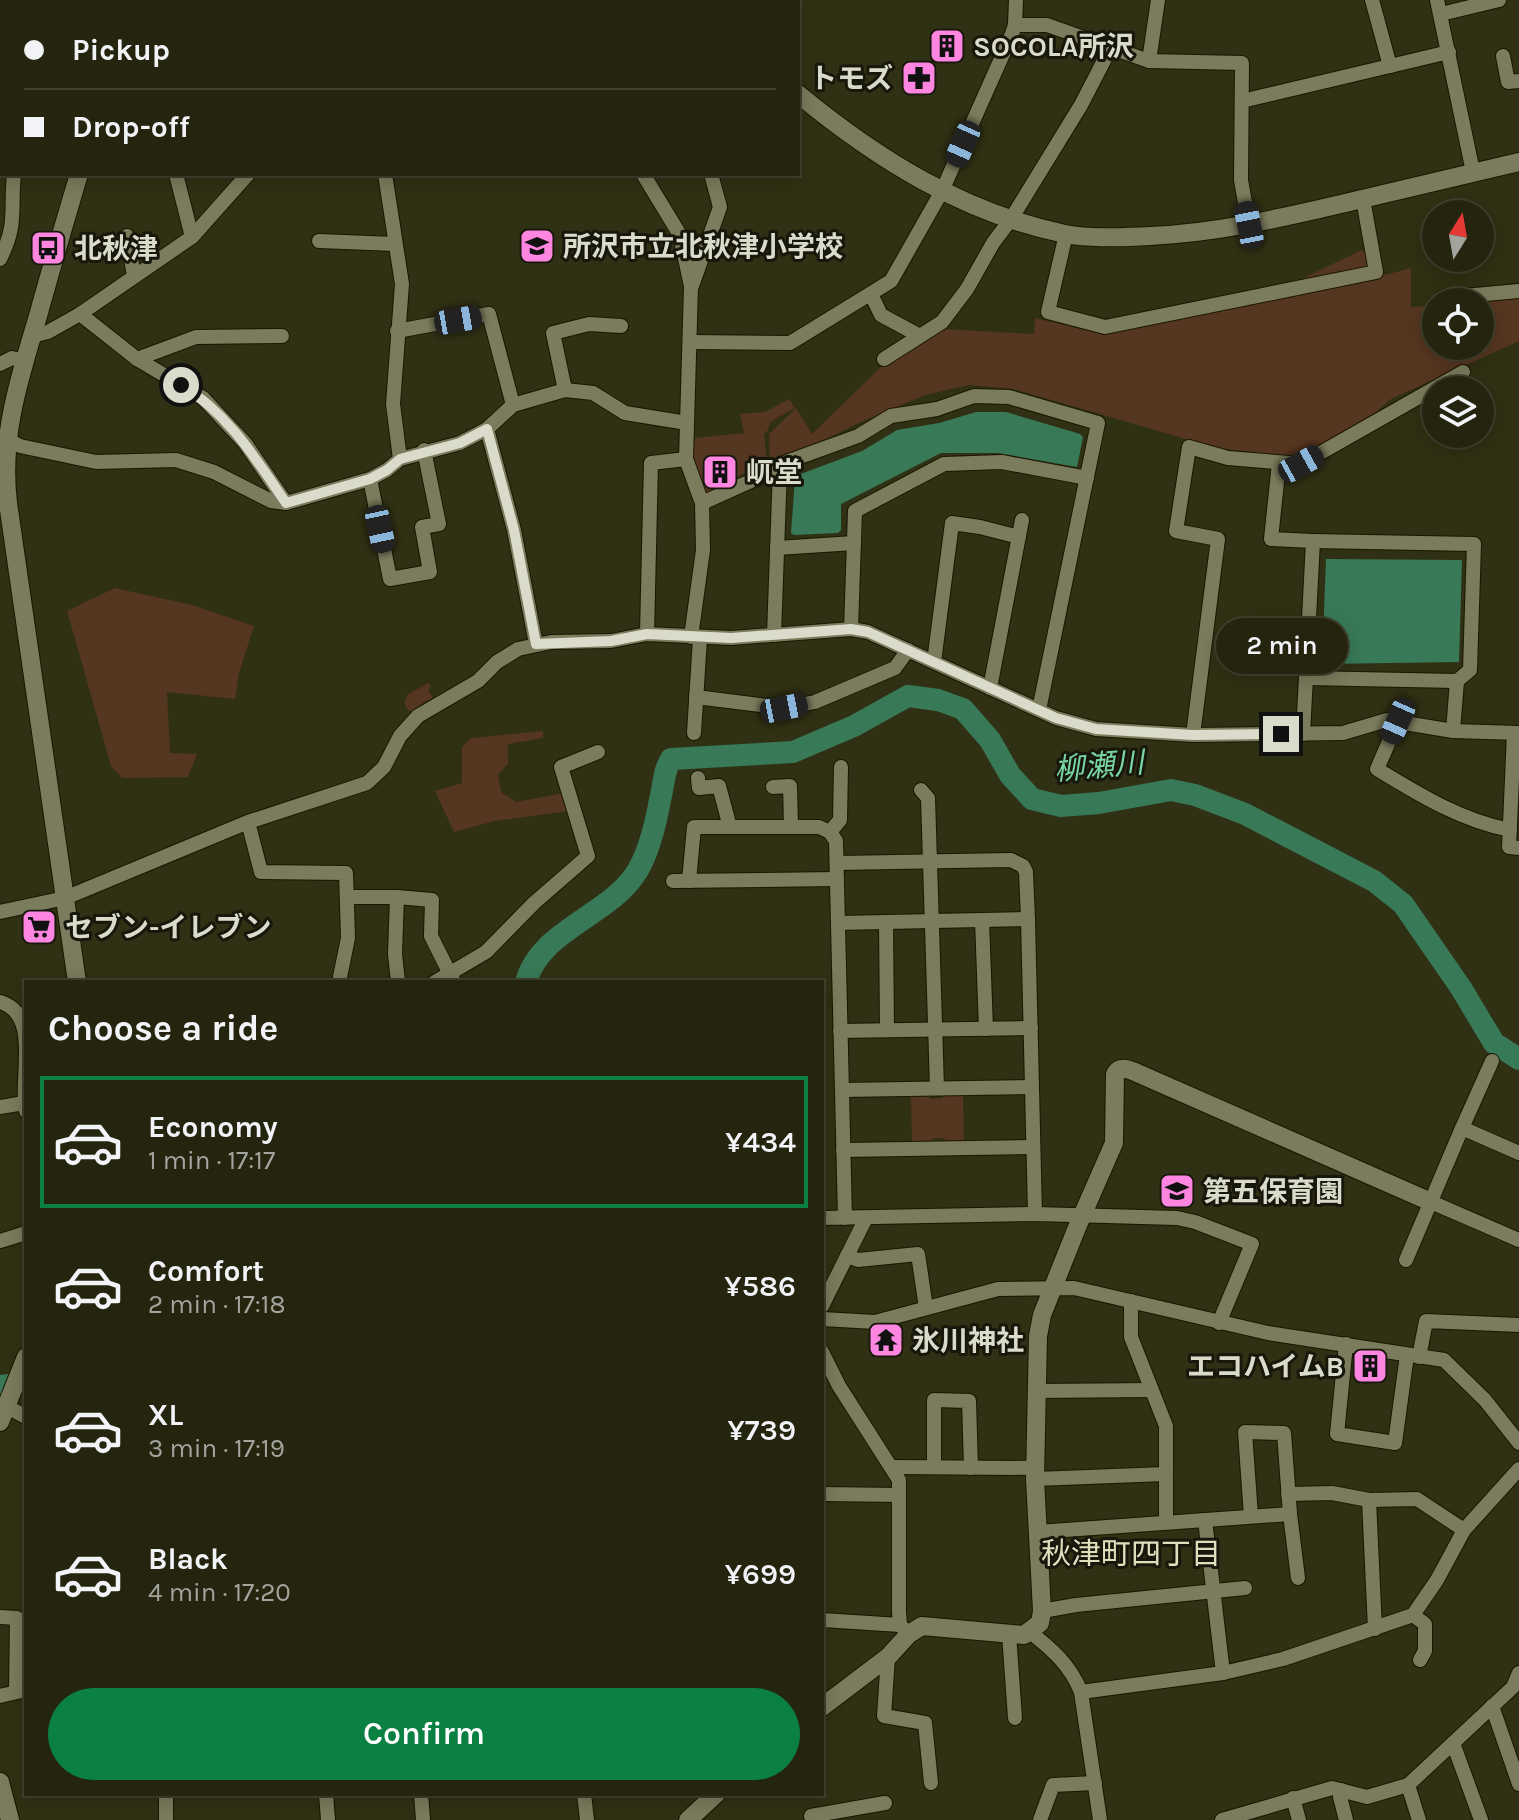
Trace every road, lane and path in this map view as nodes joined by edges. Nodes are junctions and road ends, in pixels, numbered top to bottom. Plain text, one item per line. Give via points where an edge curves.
1 (1016, 0) edge
2 (1158, 0) edge
3 (1372, 0) edge
4 (1492, 1) edge
5 (1439, 7) edge
6 (1015, 25) junction
7 (1110, 49) junction
8 (1449, 52) junction
9 (1503, 56) dead end
10 (1149, 61) junction
11 (1390, 66) junction
12 (1519, 81) edge
13 (800, 96) edge
14 (1242, 101) junction
15 (1519, 162) edge
16 (1473, 172) junction
17 (14, 176) edge
18 (78, 176) edge
19 (177, 176) edge
20 (246, 176) edge
21 (385, 176) edge
22 (644, 176) edge
23 (712, 176) edge
24 (942, 191) junction
25 (1363, 199) junction
26 (1011, 219) junction
27 (1249, 225) junction
28 (1066, 234) junction
29 (127, 236) dead end
30 (192, 237) junction
31 (319, 241) dead end
32 (395, 244) junction
33 (0, 259) edge
34 (134, 276) junction
35 (691, 286) junction
36 (1519, 291) edge
37 (1494, 293) edge
38 (871, 294) junction
39 (80, 314) junction
40 (621, 326) dead end
41 (397, 331) junction
42 (32, 336) junction
43 (282, 336) dead end
44 (920, 336) junction
45 (691, 342) junction
46 (137, 359) junction
47 (884, 359) dead end
48 (25, 361) junction
49 (0, 364) edge
50 (1463, 372) dead end
51 (565, 390) junction
52 (513, 405) junction
53 (687, 423) junction
54 (487, 429) junction
55 (3, 447) edge
56 (424, 450) junction
57 (400, 459) junction
58 (686, 459) junction
59 (1279, 463) junction
60 (780, 468) junction
61 (1087, 478) junction
62 (370, 479) junction
63 (3, 482) edge
64 (286, 503) junction
65 (702, 503) junction
66 (1022, 520) dead end
67 (1019, 537) junction
68 (1313, 541) junction
69 (854, 543) junction
70 (777, 548) junction
71 (851, 629) junction
72 (647, 634) junction
73 (774, 635) junction
74 (696, 637) junction
75 (536, 644) junction
76 (908, 650) junction
77 (934, 662) junction
78 (1306, 678) junction
79 (1457, 681) junction
80 (990, 688) junction
81 (696, 697) junction
82 (1039, 710) junction
83 (1398, 721) junction
84 (1453, 731) junction
85 (694, 733) dead end
86 (1516, 733) edge
87 (1303, 734) junction
88 (1193, 735) junction
89 (598, 752) dead end
90 (841, 767) dead end
91 (698, 778) dead end
92 (773, 787) dead end
93 (921, 790) dead end
94 (248, 822) junction
95 (791, 826) junction
96 (730, 827) junction
97 (1510, 830) junction
98 (830, 832) junction
99 (1519, 848) edge
100 (931, 862) junction
101 (837, 863) junction
102 (837, 879) junction
103 (673, 881) dead end
104 (689, 881) junction
105 (347, 897) junction
106 (397, 897) junction
107 (65, 898) junction
108 (0, 912) edge
109 (1028, 919) junction
110 (982, 920) junction
111 (933, 921) junction
112 (886, 922) junction
113 (838, 923) junction
114 (452, 977) edge
115 (77, 980) edge
116 (339, 980) edge
117 (398, 980) edge
118 (0, 1002) edge
119 (24, 1028) edge
120 (1031, 1028) junction
121 (986, 1029) junction
122 (887, 1030) junction
123 (935, 1030) junction
124 (840, 1031) junction
125 (1492, 1061) dead end
126 (1032, 1087) junction
127 (937, 1088) junction
128 (842, 1090) junction
129 (0, 1107) edge
130 (24, 1107) edge
131 (1462, 1128) junction
132 (1033, 1147) junction
133 (843, 1150) junction
134 (1519, 1153) edge
135 (1431, 1202) junction
136 (1035, 1214) junction
137 (1082, 1216) junction
138 (824, 1218) edge
139 (845, 1218) junction
140 (866, 1218) junction
141 (24, 1234) edge
142 (1519, 1240) edge
143 (0, 1241) edge
144 (847, 1256) junction
145 (1406, 1260) dead end
146 (1054, 1287) junction
147 (1131, 1301) junction
148 (824, 1302) edge
149 (926, 1308) junction
150 (824, 1319) edge
151 (1219, 1323) junction
152 (1519, 1325) edge
153 (1346, 1344) junction
154 (824, 1356) edge
155 (1413, 1356) junction
156 (24, 1362) edge
157 (1151, 1390) junction
158 (1038, 1391) junction
159 (3, 1411) edge
160 (24, 1416) edge
161 (1519, 1443) edge
162 (893, 1467) junction
163 (934, 1467) junction
164 (971, 1468) junction
165 (1519, 1469) edge
166 (1035, 1474) junction
167 (1165, 1474) junction
168 (824, 1494) edge
169 (1288, 1494) junction
170 (899, 1495) junction
171 (1369, 1500) junction
172 (1290, 1514) junction
173 (1251, 1516) junction
174 (1205, 1520) junction
175 (1166, 1522) junction
176 (1464, 1530) junction
177 (1037, 1532) junction
178 (1298, 1578) dead end
179 (1245, 1588) dead end
180 (1213, 1592) junction
181 (1042, 1611) junction
182 (1413, 1615) junction
183 (0, 1617) edge
184 (824, 1620) edge
185 (1375, 1629) junction
186 (905, 1630) junction
187 (1030, 1632) junction
188 (1009, 1634) junction
189 (888, 1657) junction
190 (1420, 1660) dead end
191 (1223, 1673) junction
192 (1519, 1673) edge
193 (21, 1691) edge
194 (1081, 1692) junction
195 (0, 1696) edge
196 (824, 1705) edge
197 (1492, 1706) junction
198 (1015, 1718) dead end
199 (1453, 1743) junction
200 (0, 1782) edge
201 (931, 1783) dead end
202 (1095, 1783) junction
203 (1519, 1784) edge
204 (1408, 1785) junction
205 (1341, 1790) junction
206 (166, 1796) edge
207 (326, 1796) edge
208 (421, 1796) edge
209 (584, 1796) edge
210 (714, 1796) edge
211 (1293, 1798) junction
212 (885, 1803) dead end
213 (844, 1815) edge
214 (811, 1816) dead end
215 (10, 1820) edge
216 (166, 1820) edge
217 (328, 1820) edge
218 (423, 1820) edge
219 (587, 1820) edge
220 (688, 1820) edge
221 (1040, 1820) edge
222 (1100, 1820) edge
223 (1222, 1820) edge
224 (1299, 1820) edge
225 (1346, 1820) edge
226 (1419, 1820) edge
227 (1481, 1820) edge

1 - 6 street
2 - 10 street
3 - 11 street
4 - 5 street
5 - 8 street
6 - 7 street via 1047,25
6 - 24 street
7 - 10 street
7 - 26 street
8 - 11 street
8 - 16 street
9 - 12 street via 1508,82
10 - 14 street via 1242,63
11 - 14 street
13 - 24 street via 869,150
14 - 27 street via 1241,180
15 - 16 street
16 - 25 street
17 - 33 street via 13,226
18 - 42 street
19 - 30 street
20 - 30 street
21 - 32 street
22 - 35 street via 680,235
23 - 35 street via 720,207
24 - 26 street
24 - 38 street via 891,281
25 - 27 street
25 - 28 street via 1376,272 1105,327 1048,312
26 - 28 street
26 - 44 street via 942,322
27 - 28 street via 1114,238
29 - 34 street
30 - 34 street
31 - 32 street
32 - 41 street via 402,284
34 - 39 street
35 - 45 street
36 - 37 street
38 - 44 street via 881,315
38 - 45 street via 790,343
39 - 42 street
39 - 46 street
40 - 51 street via 589,324 553,333
41 - 52 street via 489,314
41 - 57 street via 393,404
42 - 48 street
43 - 46 street via 196,337
44 - 47 street
45 - 53 street
46 - 64 street via 203,398 245,443
48 - 49 street via 12,358
48 - 55 street
50 - 59 street via 1301,464
51 - 52 street
51 - 53 street via 593,393 625,413
52 - 54 street
53 - 58 street
54 - 56 street via 460,443
54 - 75 street
55 - 63 street
55 - 64 street via 96,462 176,460
56 - 57 street
56 - 62 street via 439,524 422,527 430,572 390,579
57 - 62 street
58 - 65 street
58 - 72 street via 651,463
59 - 68 street via 1271,539
59 - 88 street via 1228,458 1189,447 1176,531 1218,539
60 - 61 street via 858,436 891,416 974,396 1009,397 1098,423
60 - 65 street
60 - 70 street
61 - 69 street via 1002,462 944,464 855,511
61 - 82 street
62 - 64 street
63 - 107 street
65 - 74 street
66 - 67 street
67 - 77 street via 952,523
67 - 80 street
68 - 78 street
68 - 79 street via 1474,544 1470,670
69 - 70 street
69 - 71 street
70 - 73 street
71 - 73 street
71 - 76 street
72 - 74 street
72 - 75 street
73 - 74 street
74 - 81 street
75 - 94 street via 510,653 478,681 418,716 367,783
76 - 77 street
76 - 81 street via 895,668 815,702 784,708
77 - 80 street
78 - 79 street
78 - 87 street
79 - 84 street
80 - 82 street
81 - 85 street
82 - 88 street via 1096,729
83 - 84 street
83 - 87 street via 1343,733
83 - 97 street via 1377,769 1436,805
84 - 86 street
86 - 97 street
87 - 88 street
89 - 114 street via 561,767 588,856
90 - 98 street via 840,820
91 - 96 street via 699,788 719,786
92 - 95 street via 790,786
93 - 100 street via 928,798
94 - 105 street via 261,872 346,873
94 - 107 street
95 - 96 street
95 - 98 street
96 - 104 street via 694,827
97 - 99 street via 1509,847
98 - 101 street
100 - 101 street
100 - 109 street via 1017,862 1026,872
100 - 111 street
101 - 102 street
102 - 104 street
102 - 113 street
103 - 104 street
105 - 106 street
105 - 116 street via 348,938
106 - 114 street via 432,900 431,936
106 - 117 street
107 - 108 street
107 - 115 street
109 - 110 street
109 - 120 street
110 - 111 street
110 - 121 street
111 - 112 street
111 - 123 street
112 - 113 street
112 - 122 street
113 - 124 street
118 - 119 street via 14,1009
120 - 121 street
120 - 126 street
121 - 123 street
122 - 123 street
122 - 124 street
123 - 127 street
124 - 128 street
125 - 131 street
126 - 127 street
126 - 132 street
127 - 128 street
128 - 133 street
129 - 130 street
131 - 134 street
131 - 135 street
132 - 133 street
132 - 136 street
133 - 139 street
135 - 137 street via 1124,1068 1115,1074 1114,1143
135 - 142 street
135 - 145 street
136 - 137 street
136 - 140 street
137 - 146 street
137 - 151 street via 1177,1218 1252,1244
138 - 139 street
139 - 140 street
140 - 144 street
141 - 143 street
144 - 148 street
144 - 149 street via 858,1260 918,1254
146 - 147 street
146 - 149 street via 998,1289
146 - 158 street via 1038,1336
147 - 151 street
147 - 157 street via 1131,1337
149 - 150 street via 875,1322
151 - 153 street
152 - 155 street via 1426,1321
153 - 155 street
153 - 155 street via 1337,1434 1395,1443
154 - 162 street
155 - 161 street via 1444,1360
156 - 159 street
157 - 158 street
157 - 167 street via 1166,1426
158 - 166 street
159 - 160 street
162 - 163 street
162 - 170 street
163 - 164 street
163 - 164 street via 934,1400 969,1401
164 - 166 street
165 - 176 street
166 - 167 street
166 - 177 street
167 - 175 street
168 - 170 street
169 - 171 street via 1332,1493
169 - 172 street
169 - 173 street via 1284,1433 1245,1432
170 - 186 street
171 - 176 street via 1417,1499
171 - 185 street
172 - 173 street
172 - 178 street
173 - 174 street
174 - 175 street
174 - 180 street
175 - 177 street
176 - 182 street
177 - 181 street
179 - 180 street
180 - 181 street
180 - 191 street
181 - 187 street via 1040,1623
182 - 185 street
182 - 190 street via 1425,1624
183 - 193 street via 17,1618
184 - 186 street
185 - 191 street
186 - 188 street via 922,1626
186 - 189 street
187 - 188 street
187 - 194 street via 1060,1657
188 - 198 street
189 - 196 street
189 - 201 street via 884,1716 925,1723
191 - 194 street
192 - 197 street via 1513,1687
193 - 195 street
194 - 202 street
197 - 199 street
197 - 203 street
199 - 204 street
199 - 227 street
200 - 215 street
202 - 221 street via 1053,1785
202 - 222 street
204 - 205 street via 1367,1797
204 - 226 street
205 - 211 street
205 - 225 street
206 - 216 street
207 - 217 street
208 - 218 street
209 - 219 street
210 - 220 street
211 - 223 street
211 - 224 street
212 - 213 street
213 - 214 street

